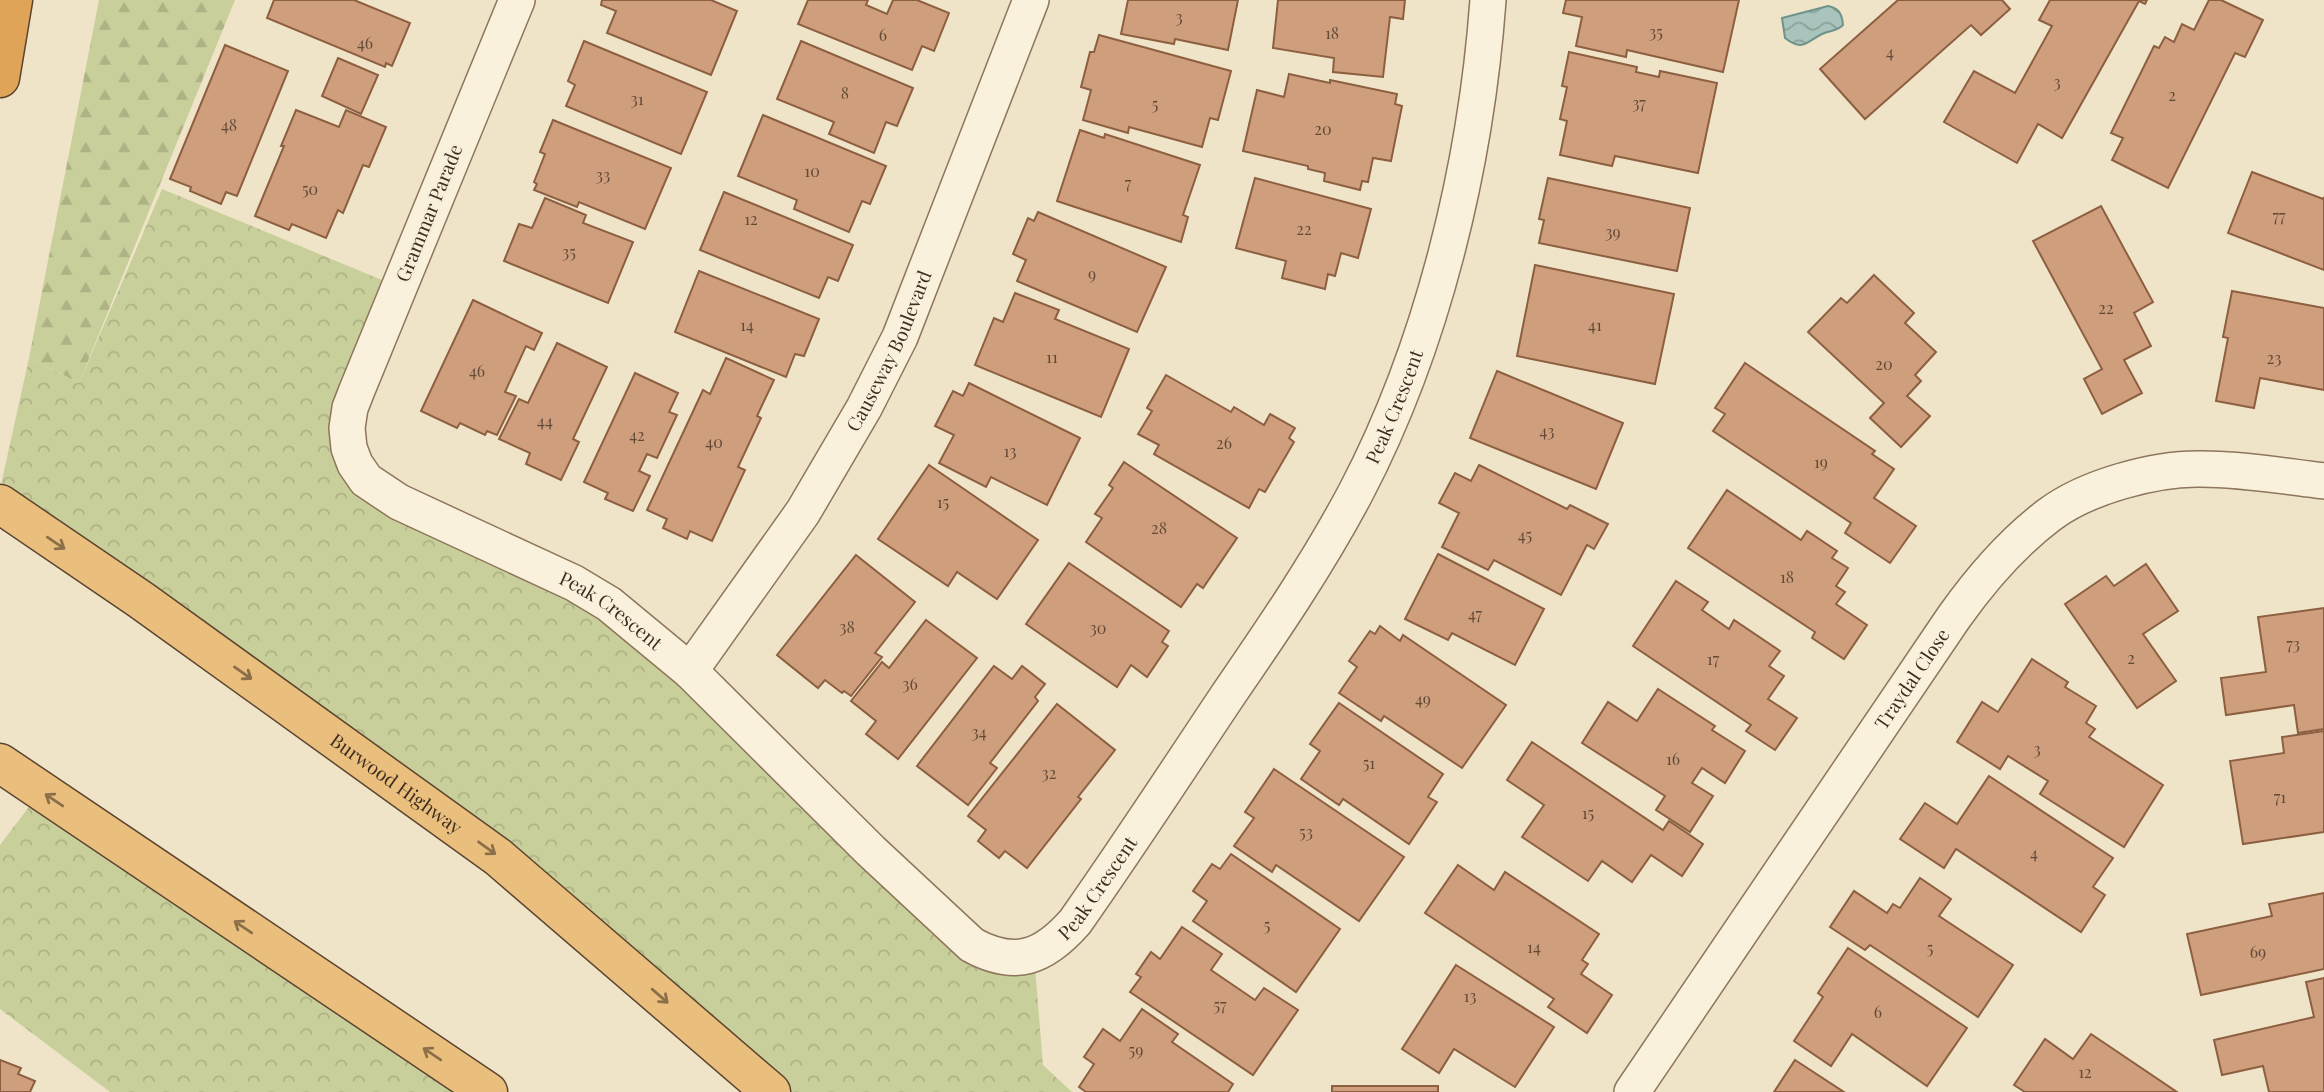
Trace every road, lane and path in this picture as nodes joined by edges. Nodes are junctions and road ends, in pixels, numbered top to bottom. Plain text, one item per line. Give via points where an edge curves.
1 (13, 0) edge
2 (517, 0) edge
3 (1031, 0) edge
4 (1488, 0) edge
5 (1, 60) edge
6 (347, 428) joint
7 (2324, 481) edge
8 (0, 504) edge
9 (690, 671) junction
10 (0, 764) edge
11 (488, 1092) edge
12 (771, 1092) edge
13 (1632, 1092) edge

1 - 5 highway
2 - 6 street, Grammar Parade via 357,390
3 - 9 street, Causeway Boulevard via 900,338 803,512
4 - 9 street, Peak Crescent via 1469,157 1446,251 1419,341 1379,445 1293,600 1087,905 1057,942 1023,958 998,956 972,945
6 - 9 street, Peak Crescent via 355,464 382,492 592,592
7 - 13 street, Traydal Close via 2200,468 2143,476 2081,497 2051,514 2007,552 1954,617
8 -> 12 highway, Burwood Highway via 498,856
11 -> 10 highway

